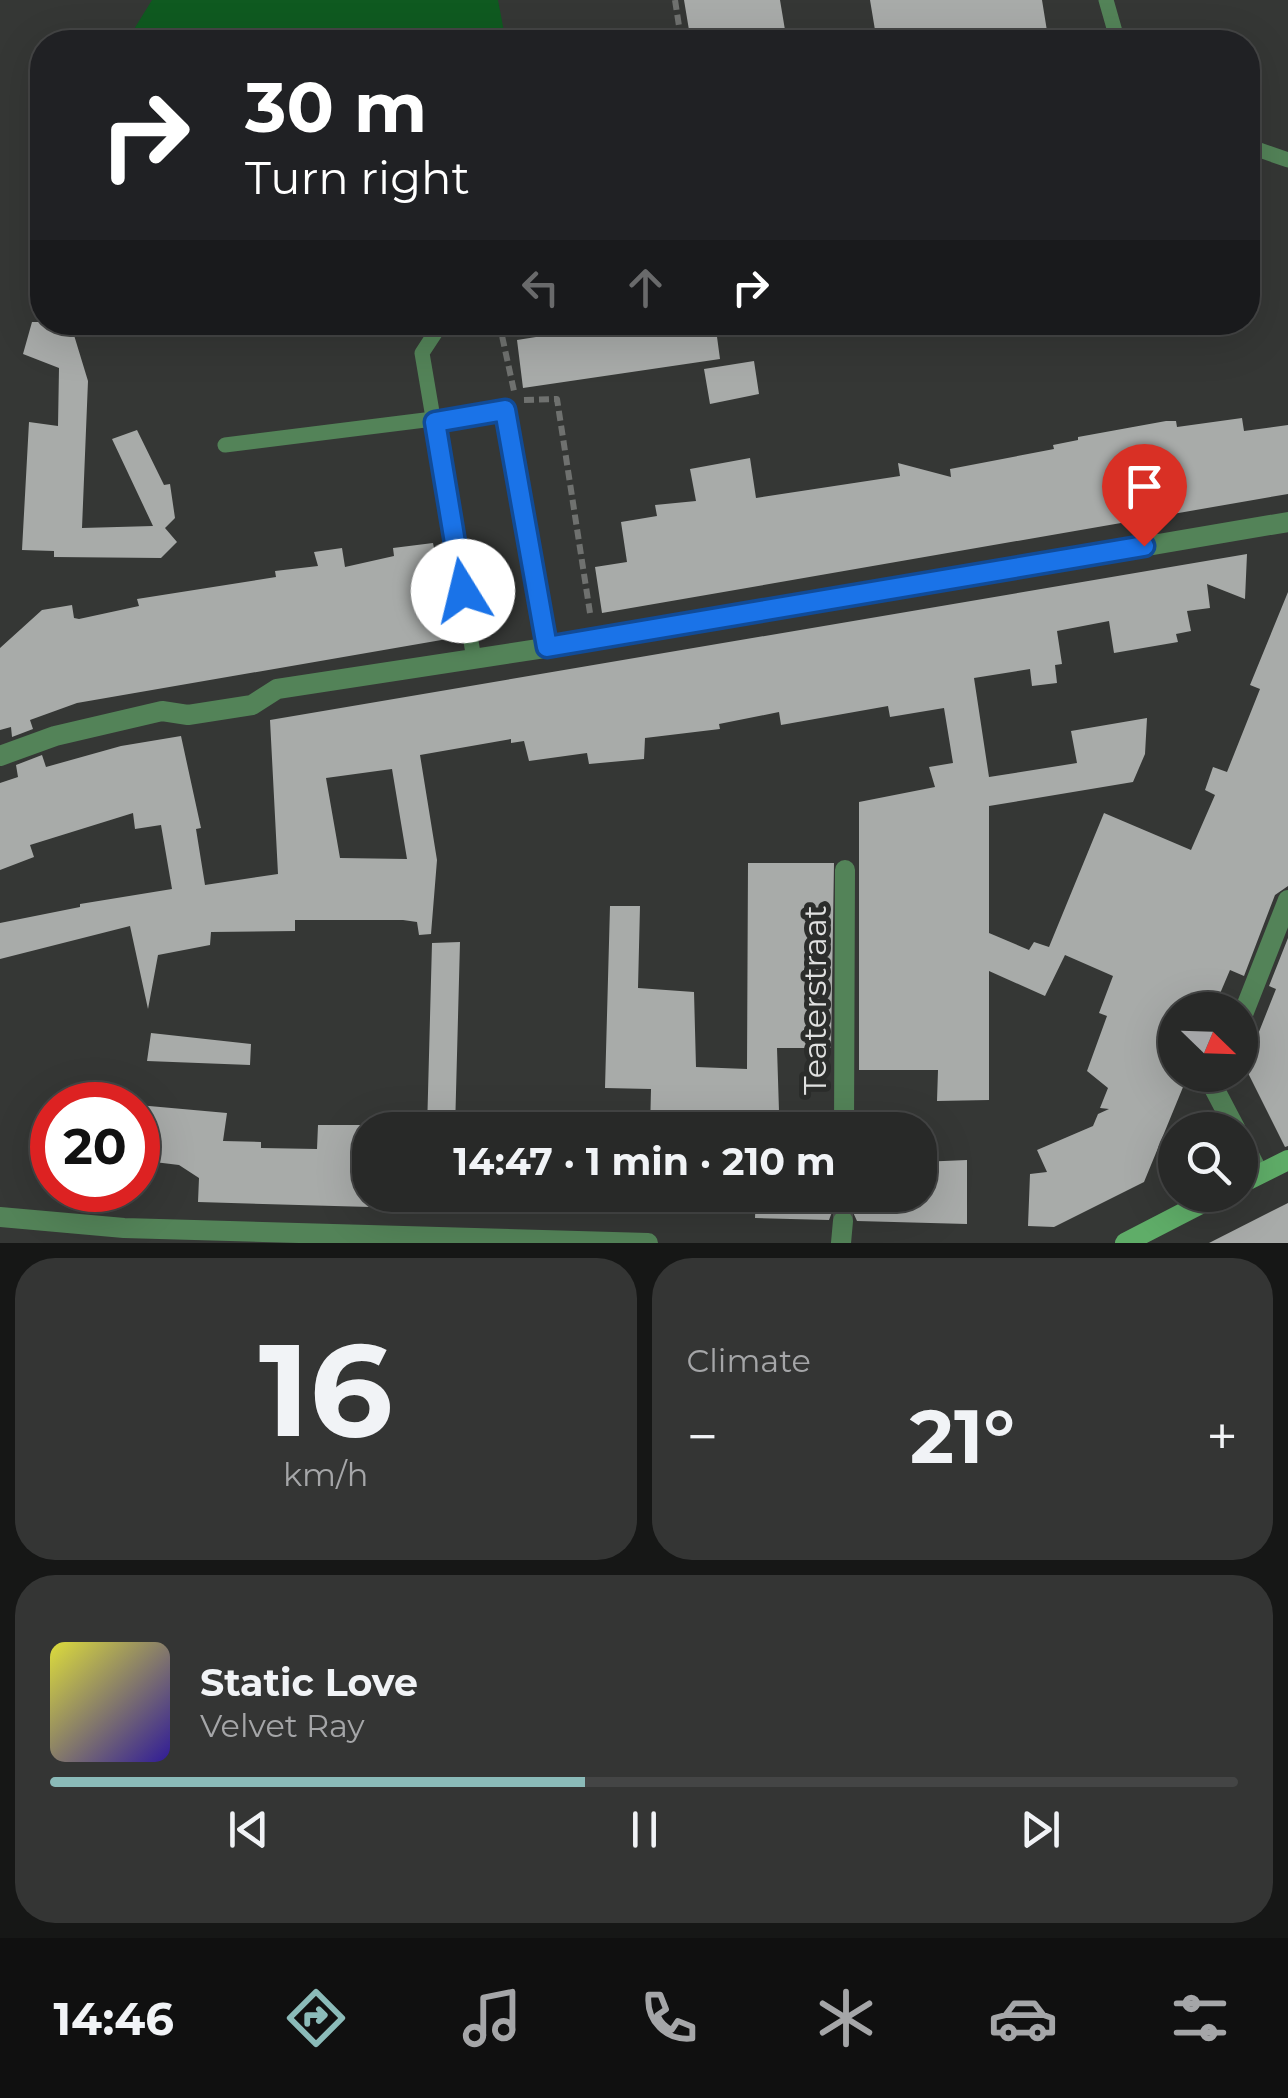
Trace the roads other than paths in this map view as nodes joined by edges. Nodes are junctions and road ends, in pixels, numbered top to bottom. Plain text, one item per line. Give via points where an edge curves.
1 (1106, 0) edge
2 (1115, 30) edge
3 (1260, 150) edge
4 (1288, 160) edge
5 (434, 335) edge
6 (435, 422) junction
7 (225, 445) dead end
8 (1288, 522) edge
9 (547, 647) junction
10 (474, 659) junction
11 (0, 756) edge
12 (845, 870) dead end
13 (1288, 900) edge
14 (1252, 992) edge
15 (844, 1112) edge
16 (1288, 1160) edge
17 (1258, 1175) edge
18 (1185, 1212) edge
19 (0, 1217) edge
20 (843, 1221) tunnel mouth
21 (648, 1243) edge
22 (841, 1243) edge
23 (1125, 1243) edge

1 - 2 lane
3 - 4 lane
5 - 6 lane via 422,353
6 - 7 lane
6 - 9 lane via 505,410
6 - 10 lane
8 - 9 street
9 - 10 street
10 - 11 street via 278,689 252,705 162,711
12 - 15 street, Teaterstraat
13 - 14 street
16 - 17 street
18 - 23 street
19 - 21 street via 124,1228
20 - 22 street

